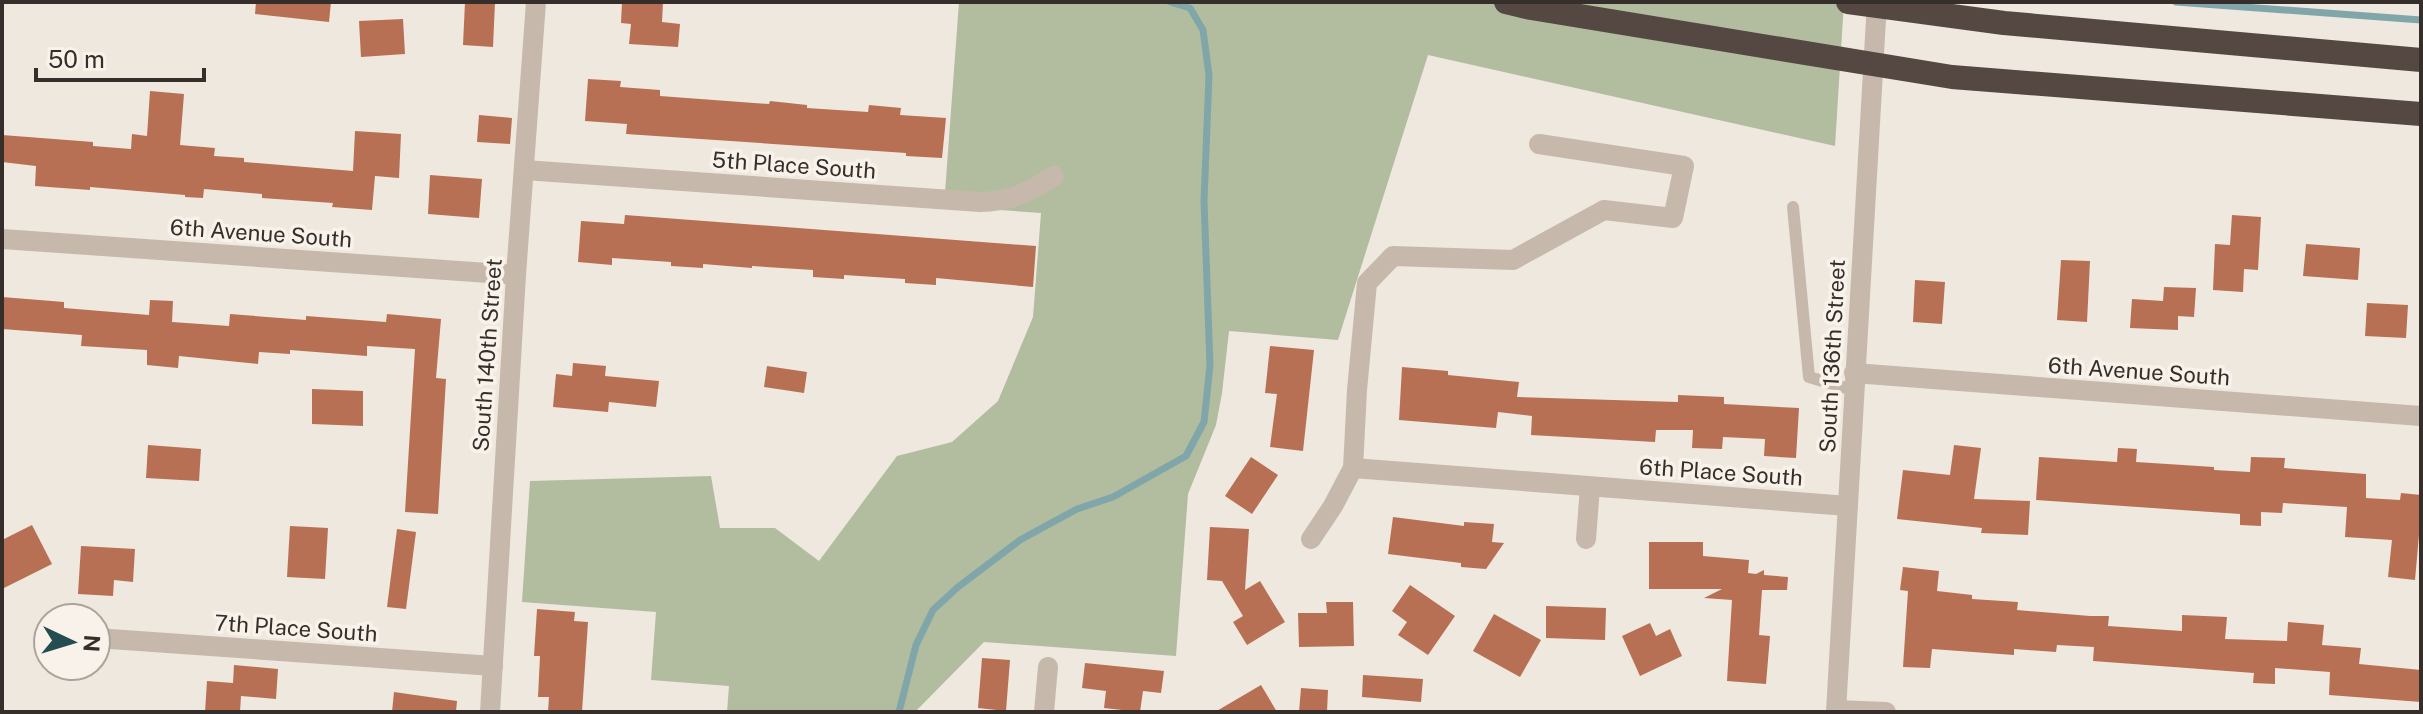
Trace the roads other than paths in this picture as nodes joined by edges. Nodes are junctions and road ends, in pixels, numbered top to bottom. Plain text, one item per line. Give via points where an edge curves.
1 (536, 2) edge
2 (1506, 2) edge
3 (1848, 2) edge
4 (1877, 2) edge
5 (2421, 60) edge
6 (2421, 114) edge
7 (1539, 144) dead end
8 (524, 170) junction
9 (1054, 176) dead end
10 (1793, 207) dead end
11 (2, 239) edge
12 (516, 275) junction
13 (1853, 381) junction
14 (2421, 416) edge
15 (1353, 468) junction
16 (1590, 487) junction
17 (1848, 506) junction
18 (1311, 539) dead end
19 (1586, 539) dead end
20 (112, 639) edge
21 (493, 666) junction
22 (1048, 667) dead end
23 (1836, 711) edge
24 (490, 712) edge
25 (1044, 712) edge
26 (1886, 712) edge

1 - 8 street, South 140th Street
2 - 6 highway via 1952,77
3 - 5 highway via 2004,23
4 - 13 street, South 136th Street
7 - 15 street via 1684,166 1673,218 1604,210 1513,260 1393,256 1367,283
8 - 9 street, 5th Place South via 980,202 1027,193
8 - 12 street, South 140th Street
10 - 13 lane via 1809,377
11 - 12 street, 6th Avenue South
12 - 21 street, South 140th Street
13 - 14 street, 6th Avenue South
13 - 17 street, South 136th Street
15 - 16 street, 6th Place South
15 - 18 street
16 - 17 street, 6th Place South
16 - 19 street
17 - 23 street, South 136th Street
20 - 21 street, 7th Place South
21 - 24 street, South 140th Street
22 - 25 street
23 - 26 street

